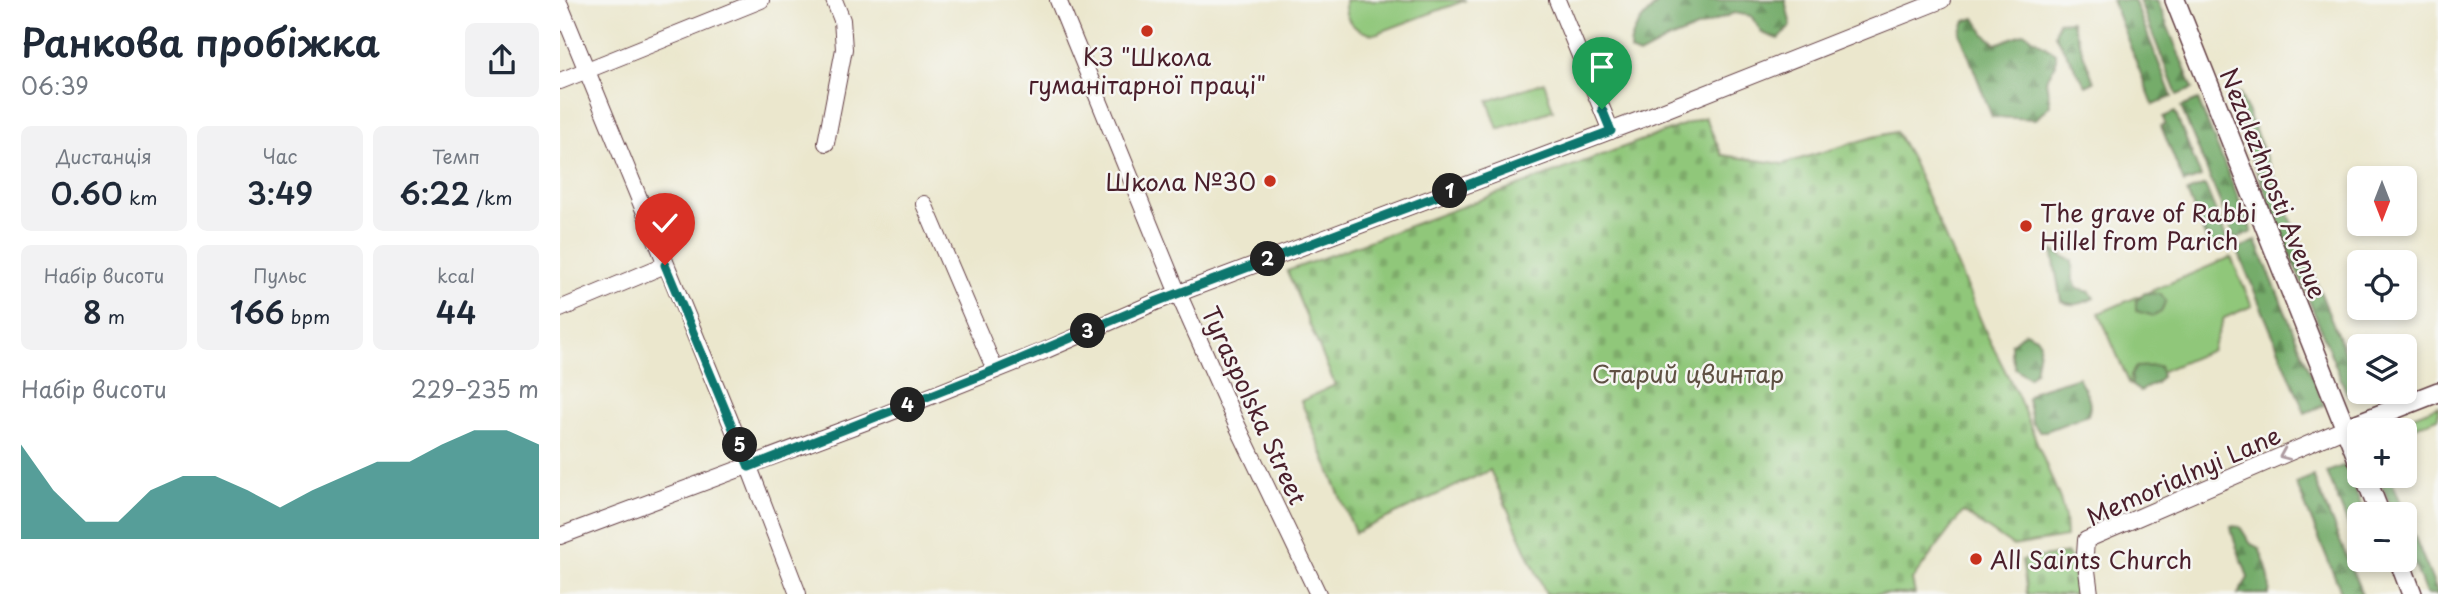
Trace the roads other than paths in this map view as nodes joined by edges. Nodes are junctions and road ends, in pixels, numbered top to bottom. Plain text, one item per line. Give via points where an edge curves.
1 (761, 0) edge
2 (834, 0) edge
3 (1058, 0) edge
4 (1557, 0) edge
5 (1941, 0) edge
6 (2175, 0) edge
7 (560, 5) edge
8 (586, 71) junction
9 (560, 81) edge
10 (1611, 131) junction
11 (825, 143) dead end
12 (924, 204) dead end
13 (665, 265) junction
14 (1179, 294) junction
15 (560, 309) edge
16 (995, 370) junction
17 (2438, 391) edge
18 (2346, 428) junction
19 (749, 467) junction
20 (560, 536) edge
21 (2404, 572) edge
22 (798, 594) edge
23 (1318, 594) edge
24 (2090, 594) edge
25 (2412, 594) edge

1 - 8 street
2 - 11 street via 842,20 844,49
3 - 14 street, Tyraspolska Street
4 - 10 street
5 - 10 street
6 - 18 main road, Nezalezhnosti Avenue
7 - 8 street
8 - 9 street
8 - 13 street
10 - 14 street
12 - 16 street
13 - 15 street
13 - 19 street
14 - 16 street
14 - 23 street, Tyraspolska Street
16 - 19 street
17 - 18 main road
18 -> 24 street, Memorialnyi Lane via 2087,540
19 - 20 street
19 - 22 street
21 - 25 main road

